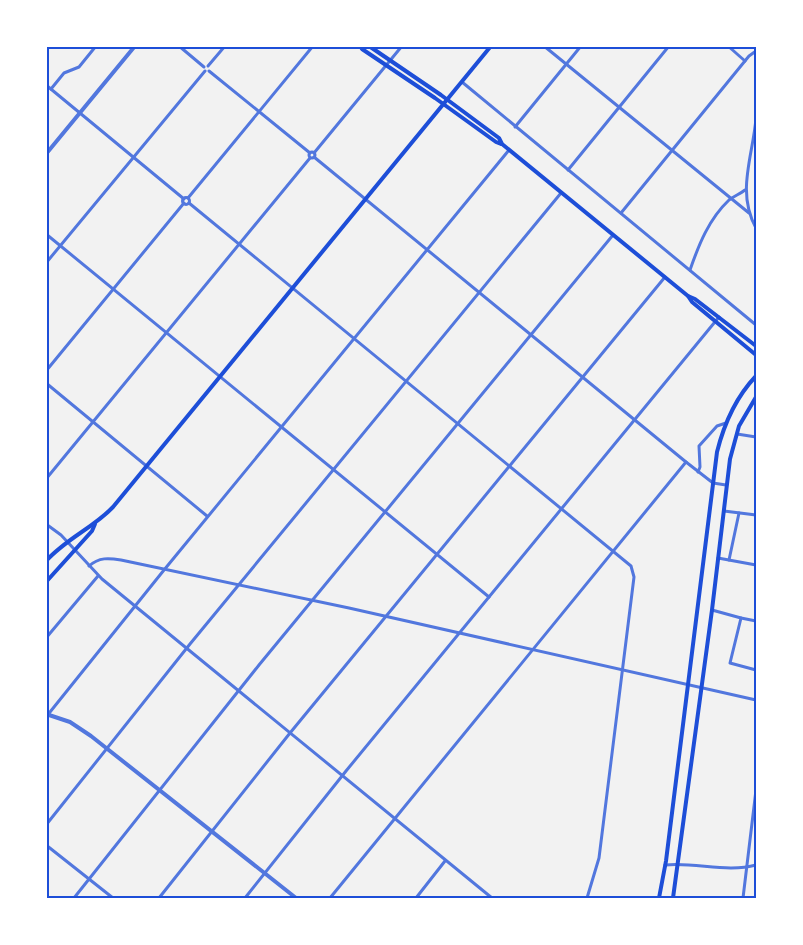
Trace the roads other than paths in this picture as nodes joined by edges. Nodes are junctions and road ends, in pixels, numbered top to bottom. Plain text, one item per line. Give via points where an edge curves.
1 (96, 46) edge
2 (135, 46) edge
3 (179, 46) edge
4 (225, 46) edge
5 (313, 46) edge
6 (360, 46) edge
7 (369, 46) edge
8 (402, 46) edge
9 (491, 46) edge
10 (544, 46) edge
11 (581, 46) edge
12 (669, 46) edge
13 (728, 46) edge
14 (755, 46) edge
15 (756, 53) edge
16 (390, 61) junction
17 (745, 61) junction
18 (566, 65) junction
19 (386, 66) junction
20 (207, 69) junction
21 (462, 82) junction
22 (46, 85) edge
23 (51, 89) junction
24 (448, 99) junction
25 (444, 104) junction
26 (619, 107) junction
27 (259, 112) junction
28 (80, 113) junction
29 (756, 118) edge
30 (515, 127) junction
31 (502, 144) junction
32 (509, 150) junction
33 (672, 151) junction
34 (46, 154) edge
35 (312, 155) junction
36 (134, 157) junction
37 (568, 170) junction
38 (745, 190) junction
39 (561, 193) junction
40 (366, 199) junction
41 (730, 199) junction
42 (186, 201) junction
43 (621, 213) junction
44 (749, 213) junction
45 (756, 228) edge
46 (46, 234) edge
47 (613, 235) junction
48 (239, 244) junction
49 (61, 246) junction
50 (427, 250) junction
51 (46, 263) edge
52 (690, 270) junction
53 (665, 277) junction
54 (293, 288) junction
55 (114, 290) junction
56 (479, 292) junction
57 (688, 296) junction
58 (719, 317) junction
59 (715, 321) junction
60 (756, 325) edge
61 (166, 333) junction
62 (531, 335) junction
63 (354, 339) junction
64 (756, 346) edge
65 (756, 355) edge
66 (46, 371) edge
67 (756, 376) edge
68 (220, 377) junction
69 (583, 377) junction
70 (406, 381) junction
71 (46, 383) edge
72 (756, 397) edge
73 (634, 420) junction
74 (93, 421) junction
75 (726, 423) junction
76 (458, 424) junction
77 (281, 427) junction
78 (736, 434) junction
79 (756, 437) edge
80 (686, 462) junction
81 (147, 466) junction
82 (509, 466) junction
83 (333, 470) junction
84 (698, 472) junction
85 (46, 478) edge
86 (713, 483) junction
87 (726, 485) junction
88 (561, 509) junction
89 (724, 511) junction
90 (385, 512) junction
91 (739, 513) junction
92 (756, 515) edge
93 (208, 516) junction
94 (46, 524) edge
95 (95, 524) junction
96 (67, 542) junction
97 (74, 550) junction
98 (613, 551) junction
99 (437, 555) junction
100 (718, 558) junction
101 (729, 560) junction
102 (46, 561) edge
103 (756, 565) edge
104 (89, 566) junction
105 (164, 570) junction
106 (98, 576) junction
107 (46, 582) edge
108 (238, 585) junction
109 (489, 597) junction
110 (312, 601) junction
111 (135, 606) junction
112 (712, 610) junction
113 (386, 616) junction
114 (741, 618) junction
115 (756, 621) edge
116 (459, 633) junction
117 (46, 638) edge
118 (187, 648) junction
119 (532, 650) junction
120 (756, 669) edge
121 (622, 670) junction
122 (687, 685) junction
123 (701, 688) junction
124 (238, 691) junction
125 (756, 700) edge
126 (47, 715) edge
127 (290, 733) junction
128 (107, 748) junction
129 (342, 776) junction
130 (160, 790) junction
131 (756, 790) edge
132 (394, 819) junction
133 (46, 825) edge
134 (212, 832) junction
135 (46, 845) edge
136 (446, 861) junction
137 (679, 864) junction
138 (666, 865) junction
139 (756, 865) edge
140 (747, 867) junction
141 (265, 874) junction
142 (89, 879) junction
143 (74, 898) edge
144 (113, 898) edge
145 (159, 898) edge
146 (245, 898) edge
147 (296, 898) edge
148 (330, 898) edge
149 (416, 898) edge
150 (492, 898) edge
151 (586, 898) edge
152 (659, 898) edge
153 (673, 898) edge
154 (743, 898) edge

1 - 23 street via 79,67 64,73
2 - 28 street
3 - 20 street
4 - 20 street
5 - 27 street
6 - 19 main road
7 - 16 main road
8 - 16 street
9 - 21 main road
10 - 18 street
11 - 18 street
12 - 26 street
13 - 17 street
14 - 15 street
15 - 17 street via 752,52
16 - 19 street
16 - 24 main road
17 - 33 street
18 - 26 street
18 - 30 street
19 - 25 main road
19 - 35 street
20 - 27 street
20 - 36 street
21 - 24 main road
21 - 30 street
22 - 23 street
23 - 28 street
24 - 25 main road
24 - 31 main road
25 - 31 main road
25 - 40 main road
26 - 33 street
26 - 37 street
27 - 35 street
27 - 42 street
28 - 34 street
28 - 36 street
29 - 38 street
30 - 37 street
31 - 32 main road
32 - 39 main road
32 - 50 street
33 - 41 street
33 - 43 street
35 - 40 street
35 - 48 street
36 - 42 street
36 - 49 street
37 - 43 street
38 - 41 street
38 - 44 street
39 - 47 main road
39 - 56 street
40 - 50 street
40 - 54 main road
41 - 44 street
41 - 52 street via 708,226
42 - 48 street
42 - 55 street
43 - 52 street
44 - 45 street
46 - 49 street
47 - 53 main road
47 - 62 street
48 - 54 street
48 - 61 street
49 - 51 street
49 - 55 street
50 - 56 street
50 - 63 street
52 - 60 street
53 - 57 main road
53 - 69 street
54 - 63 street
54 - 68 main road
55 - 61 street
55 - 66 street
56 - 62 street
56 - 70 street
57 - 58 main road
57 - 59 main road
58 - 59 street
58 - 64 main road
59 - 65 main road
59 - 73 street
61 - 68 street
61 - 74 street
62 - 69 street
62 - 76 street
63 - 70 street
63 - 77 street
67 - 75 main road
68 - 77 street
68 - 81 main road
69 - 73 street
69 - 82 street
70 - 76 street
70 - 83 street
71 - 74 street
72 - 78 main road
73 - 80 street
73 - 88 street
74 - 81 street
74 - 85 street
75 - 84 street via 717,426 699,446
75 - 86 main road
76 - 82 street
76 - 90 street
77 - 83 street
77 - 93 street
78 - 79 street
78 - 87 main road
80 - 84 street
80 - 98 street
81 - 93 street
81 - 95 main road
82 - 88 street
82 - 99 street
83 - 90 street
83 - 108 street
84 - 86 street
86 - 87 street
86 - 122 main road
87 - 89 main road
88 - 98 street
88 - 109 street
89 - 91 street
89 - 100 main road
90 - 99 street
90 - 110 street
91 - 92 street
91 - 101 street
93 - 105 street
94 - 96 street
95 - 96 main road
95 - 97 main road
96 - 97 street
96 - 102 main road
97 - 104 street
97 - 107 main road
98 - 119 street
98 - 121 street via 634,573
99 - 109 street
99 - 113 street
100 - 101 street
100 - 112 main road
101 - 103 street
104 - 105 street via 111,559
104 - 106 street
105 - 108 street
105 - 111 street
106 - 111 street
106 - 117 street
108 - 110 street
108 - 118 street
109 - 116 street
110 - 113 street
110 - 124 street
111 - 118 street
111 - 126 street
112 - 114 street
112 - 123 main road
113 - 116 street
113 - 127 street
114 - 115 street
114 - 120 street via 730,663
116 - 119 street
116 - 129 street
118 - 124 street
118 - 128 street
119 - 121 street
119 - 132 street
121 - 122 street
121 - 151 street via 599,858
122 - 123 street
122 - 138 main road
123 - 125 street
123 - 137 main road
124 - 127 street
124 - 130 street
126 - 128 street via 81,728
127 - 129 street
127 - 134 street
128 - 130 street
128 - 133 street
129 - 132 street
129 - 141 street
130 - 134 street
130 - 142 street
131 - 140 street
132 - 136 street
132 - 148 street
134 - 141 street
134 - 145 street
135 - 142 street
136 - 149 street
136 - 150 street
137 - 138 street
137 - 140 street
137 - 153 main road
138 - 152 main road
139 - 140 street
140 - 154 street
141 - 146 street
141 - 147 street
142 - 143 street
142 - 144 street

